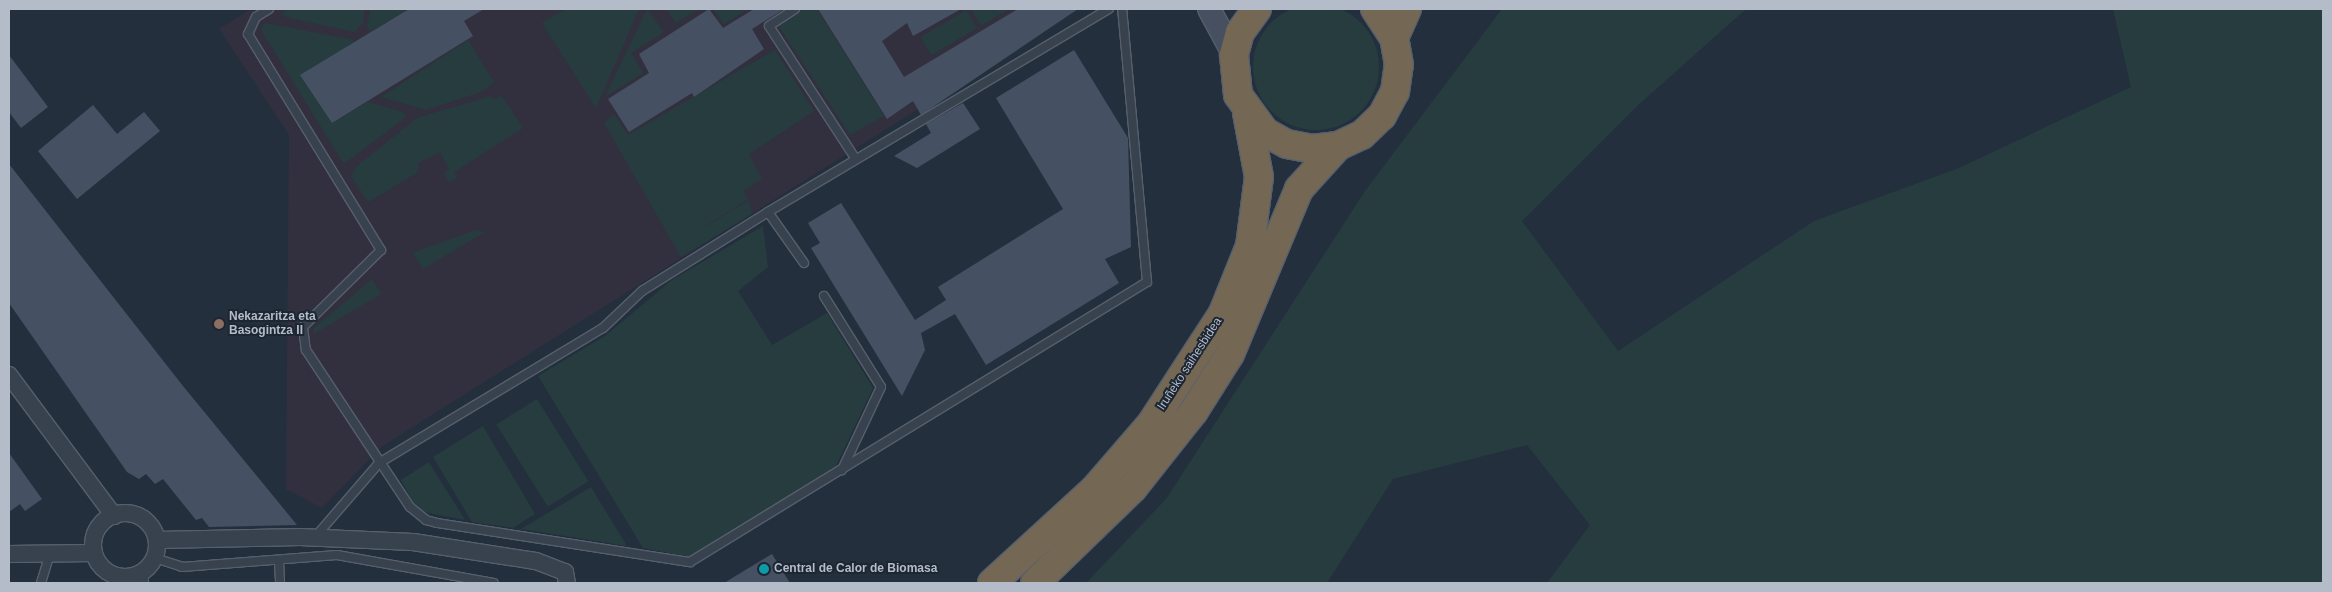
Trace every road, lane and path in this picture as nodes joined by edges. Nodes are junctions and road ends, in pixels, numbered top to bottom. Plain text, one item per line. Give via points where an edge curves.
1 (268, 9) edge
2 (795, 9) edge
3 (1110, 9) edge
4 (1122, 9) edge
5 (1209, 9) edge
6 (1257, 9) edge
7 (1375, 9) edge
8 (1407, 9) edge
9 (1394, 38) junction
10 (1234, 55) junction
11 (1247, 113) junction
12 (1338, 146) junction
13 (855, 158) junction
14 (768, 212) junction
15 (804, 263) dead end
16 (824, 296) dead end
17 (9, 375) edge
18 (379, 463) junction
19 (842, 470) junction
20 (114, 516) junction
21 (316, 537) junction
22 (157, 540) junction
23 (50, 553) junction
24 (94, 553) junction
25 (9, 554) edge
26 (155, 558) junction
27 (279, 562) junction
28 (144, 577) edge
29 (41, 583) edge
30 (280, 583) edge
31 (494, 583) edge
32 (567, 583) edge
33 (992, 583) edge
34 (1035, 583) edge

1 - 18 lane via 256,17 248,34 382,250 302,327 306,350
2 - 13 lane via 768,26
3 - 13 lane
4 - 19 lane via 1147,282
5 - 10 main road
6 - 10 highway via 1240,32
7 - 9 highway
8 - 9 highway
9 - 12 highway via 1399,65 1395,92 1382,116 1362,135
10 - 11 highway via 1235,82
11 - 12 highway via 1264,132 1287,144 1312,149
11 - 33 highway, Iruñeko saihesbidea via 1259,177 1250,246 1222,313 1151,424 1094,490
12 - 34 highway, Iruñeko saihesbidea via 1299,189 1230,354 1194,411 1132,488
13 - 14 lane
14 - 15 lane
14 - 18 lane via 642,291 603,328
16 - 19 lane via 881,388
17 - 20 street
18 - 19 lane via 410,507 426,520 690,562
18 - 21 lane
20 - 22 street via 138,516 154,530
20 - 24 street via 95,534
21 - 22 street
21 - 32 street via 413,542 536,561 565,572
22 - 26 street
23 - 24 street
23 - 25 street
23 - 29 lane
24 - 28 street via 99,564 116,576
26 - 27 lane via 182,567
26 - 28 street
27 - 30 lane
27 - 31 lane via 337,556

